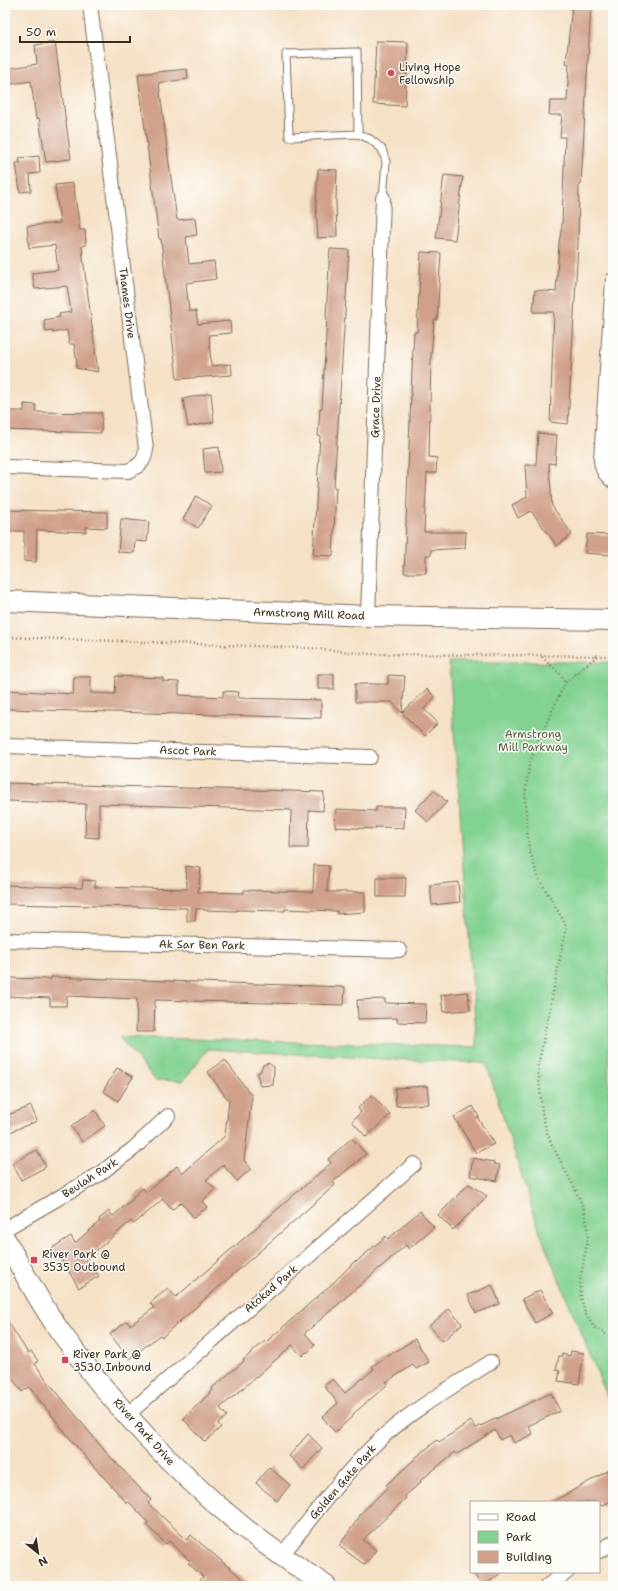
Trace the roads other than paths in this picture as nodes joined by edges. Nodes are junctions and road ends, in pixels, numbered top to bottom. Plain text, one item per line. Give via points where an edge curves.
1 (90, 5) edge
2 (358, 134) junction
3 (383, 198) joint
4 (613, 280) edge
5 (5, 467) edge
6 (613, 481) edge
7 (5, 601) edge
8 (368, 616) junction
9 (613, 620) edge
10 (5, 746) edge
11 (370, 757) dead end
12 (5, 940) edge
13 (399, 950) dead end
14 (168, 1116) dead end
15 (414, 1164) dead end
16 (5, 1229) edge
17 (5, 1239) edge
18 (491, 1362) dead end
19 (127, 1415) junction
20 (613, 1543) edge
21 (600, 1550) edge
22 (282, 1556) junction
23 (566, 1573) edge
24 (326, 1586) edge
25 (547, 1586) edge

1 - 5 street, Thames Drive via 145,457 141,464 128,471
2 - 2 lane via 288,137 286,54 357,52
2 - 3 lane via 382,148 386,162
3 - 8 street, Grace Drive
4 - 6 street via 602,469
7 - 8 main road, Armstrong Mill Road
8 - 9 main road, Armstrong Mill Road
10 - 11 street, Ascot Park
12 - 13 street, Ak Sar Ben Park
14 - 16 street, Beulah Park via 133,1149 98,1175
15 - 19 street, Atokad Park
17 - 19 main road, River Park Drive via 39,1300 59,1329
18 - 22 street, Golden Gate Park via 432,1399 377,1443 324,1501
19 - 22 main road, River Park Drive via 204,1493
20 - 21 street
22 - 24 main road, River Park Drive
23 - 25 street

